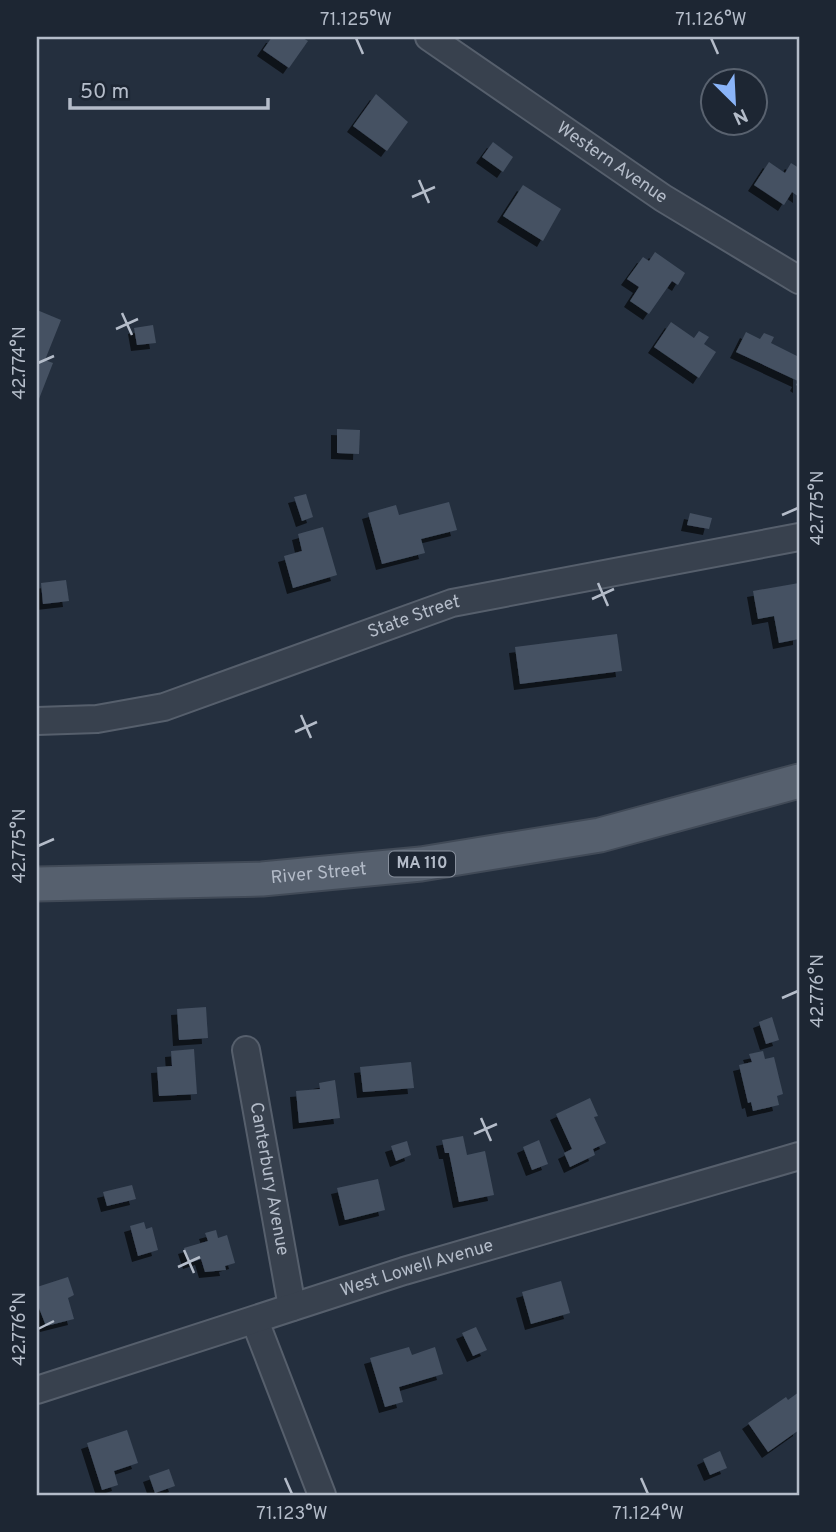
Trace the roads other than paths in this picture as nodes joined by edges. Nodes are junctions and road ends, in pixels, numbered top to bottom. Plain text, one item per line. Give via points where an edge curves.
1 (429, 37) edge
2 (799, 280) edge
3 (799, 537) edge
4 (37, 721) edge
5 (799, 781) edge
6 (37, 884) edge
7 (246, 1051) dead end
8 (799, 1156) edge
9 (292, 1307) junction
10 (255, 1321) junction
11 (37, 1391) edge
12 (322, 1495) edge

1 - 2 street, Western Avenue via 663,198
3 - 4 street, State Street via 452,603 164,707 97,719
5 - 6 main road, River Street / MA 110 via 600,835 421,864 262,879
7 - 9 street, Canterbury Avenue
8 - 9 street, West Lowell Avenue
9 - 10 street, West Lowell Avenue
10 - 11 street, West Lowell Avenue
10 - 12 street

